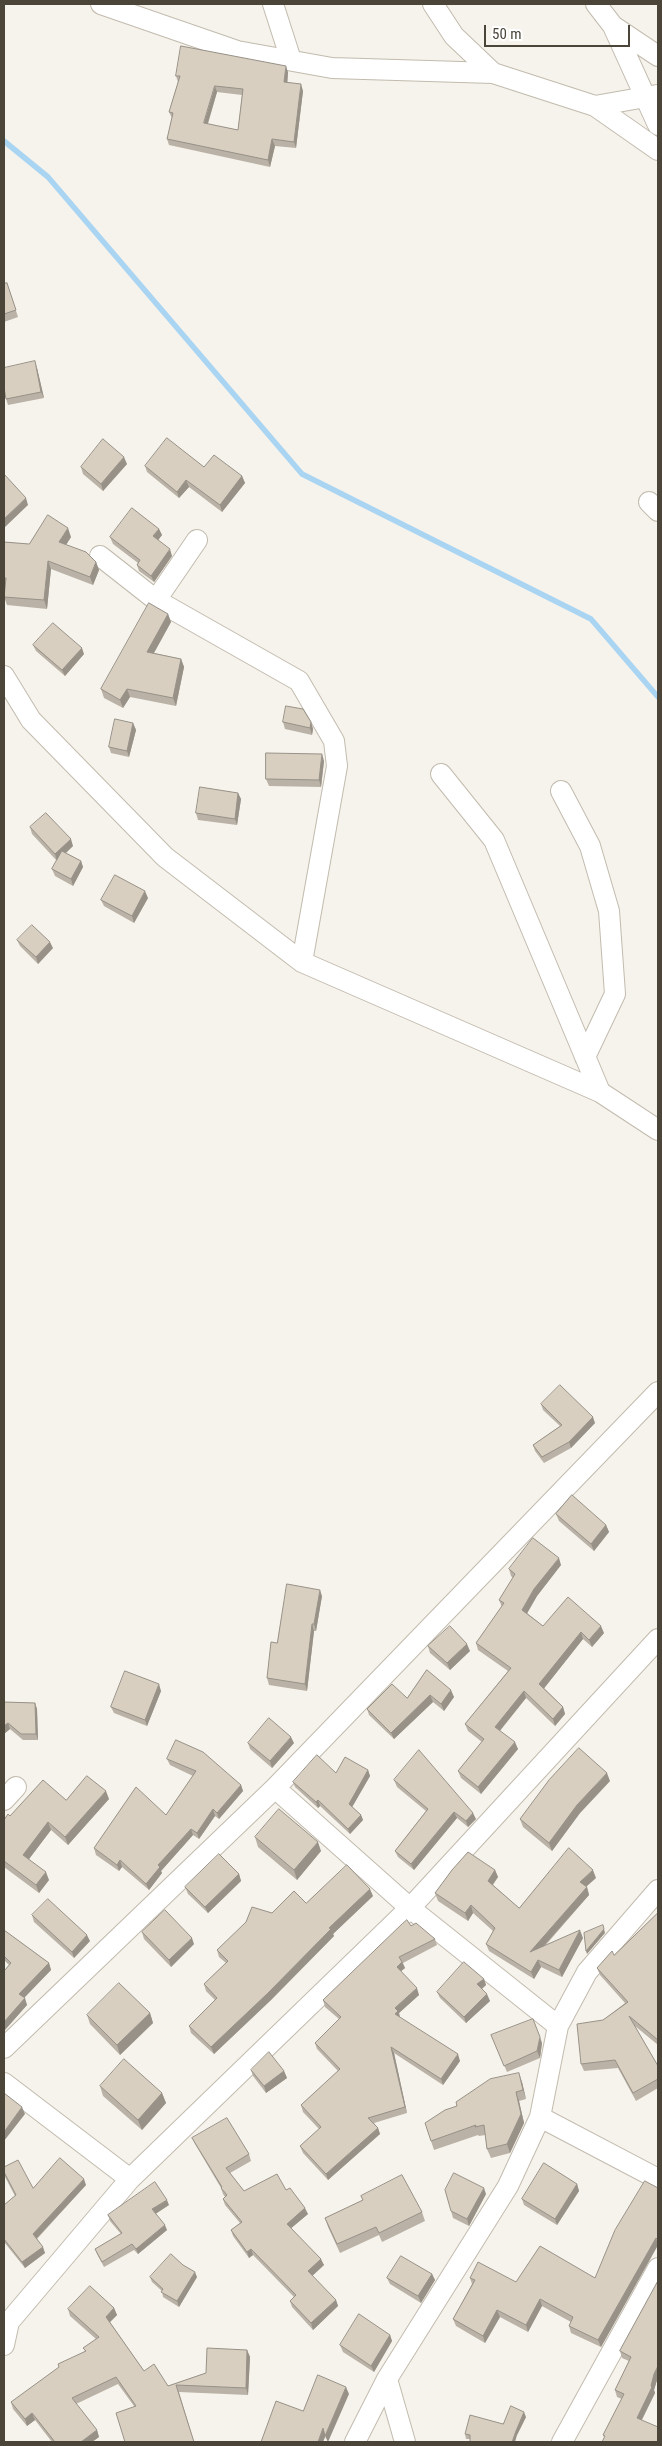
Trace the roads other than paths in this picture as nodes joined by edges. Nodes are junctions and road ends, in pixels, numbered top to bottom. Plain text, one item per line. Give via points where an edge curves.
1 (101, 4) edge
2 (273, 4) edge
3 (433, 4) edge
4 (596, 4) edge
5 (613, 26) junction
6 (658, 56) edge
7 (290, 60) junction
8 (493, 73) junction
9 (652, 97) edge
10 (595, 106) junction
11 (658, 125) edge
12 (658, 150) edge
13 (197, 540) dead end
14 (100, 556) dead end
15 (156, 600) junction
16 (4, 676) edge
17 (441, 774) dead end
18 (561, 791) dead end
19 (302, 962) junction
20 (586, 1058) junction
21 (600, 1092) junction
22 (658, 1130) edge
23 (658, 1392) edge
24 (658, 1639) edge
25 (276, 1788) junction
26 (658, 1890) edge
27 (410, 1908) junction
28 (558, 2026) junction
29 (4, 2048) edge
30 (4, 2083) edge
31 (540, 2117) junction
32 (130, 2179) junction
33 (658, 2179) edge
34 (658, 2268) edge
35 (4, 2344) edge
36 (388, 2379) junction
37 (355, 2442) edge
38 (404, 2442) edge
39 (562, 2442) edge

1 - 7 street via 237,51
2 - 7 street
3 - 8 street via 454,36
4 - 5 street
5 - 6 street
5 - 9 street
7 - 8 street via 332,68
8 - 10 street
9 - 10 street
9 - 11 street
10 - 12 street
13 - 15 street
14 - 15 street
15 - 19 street via 299,681 334,741 337,766
16 - 19 street via 31,720 165,857
17 - 20 street via 494,840
18 - 20 street via 590,846 609,911 615,994
19 - 21 street
20 - 21 street
21 - 22 street
23 - 25 street
24 - 27 street
25 - 27 street
25 - 29 street
26 - 28 street via 587,1972
27 - 28 street
27 - 32 street
28 - 31 street
30 - 32 street
31 - 33 street
31 - 36 street via 508,2186
32 - 35 street via 10,2322
34 - 39 street
36 - 37 street
36 - 38 street

